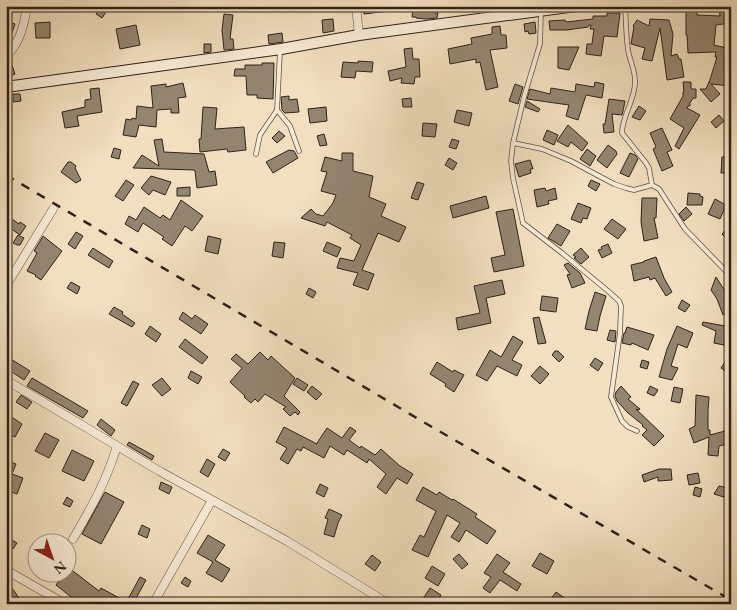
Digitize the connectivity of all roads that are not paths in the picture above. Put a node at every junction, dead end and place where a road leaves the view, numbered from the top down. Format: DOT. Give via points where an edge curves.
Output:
graph roads {
  1 [pos="28,6"];
  2 [pos="356,6"];
  3 [pos="576,6"];
  4 [pos="625,6"];
  5 [pos="541,11"];
  6 [pos="359,35"];
  7 [pos="280,48"];
  8 [pos="6,57"];
  9 [pos="6,87"];
  10 [pos="277,110"];
  11 [pos="513,142"];
  12 [pos="298,151"];
  13 [pos="256,154"];
  14 [pos="652,185"];
  15 [pos="53,209"];
  16 [pos="731,278"];
  17 [pos="6,286"];
  18 [pos="6,380"];
  19 [pos="637,431"];
  20 [pos="117,446"];
  21 [pos="212,500"];
  22 [pos="77,532"];
  23 [pos="6,570"];
  24 [pos="64,604"];
  25 [pos="153,604"];
  26 [pos="389,604"];
  1 -- 8 [label="street" via="24,28"];
  2 -- 6 [label="street"];
  3 -- 5 [label="main road"];
  4 -- 14 [label="lane" via="636,82 622,133 646,162"];
  5 -- 6 [label="main road"];
  5 -- 11 [label="lane" via="540,44"];
  6 -- 7 [label="main road"];
  7 -- 9 [label="main road"];
  7 -- 10 [label="lane"];
  10 -- 12 [label="lane" via="290,126"];
  10 -- 13 [label="lane" via="260,135"];
  11 -- 14 [label="lane" via="542,149 626,188 634,190"];
  11 -- 19 [label="lane" via="513,178 523,223 608,291 621,306 611,397 622,421"];
  14 -- 16 [label="lane" via="659,189 685,229"];
  15 -- 17 [label="street"];
  18 -- 20 [label="street"];
  20 -- 21 [label="street"];
  20 -- 22 [label="street" via="111,466"];
  21 -- 25 [label="street"];
  21 -- 26 [label="street" via="287,541"];
  23 -- 24 [label="street"];
}
